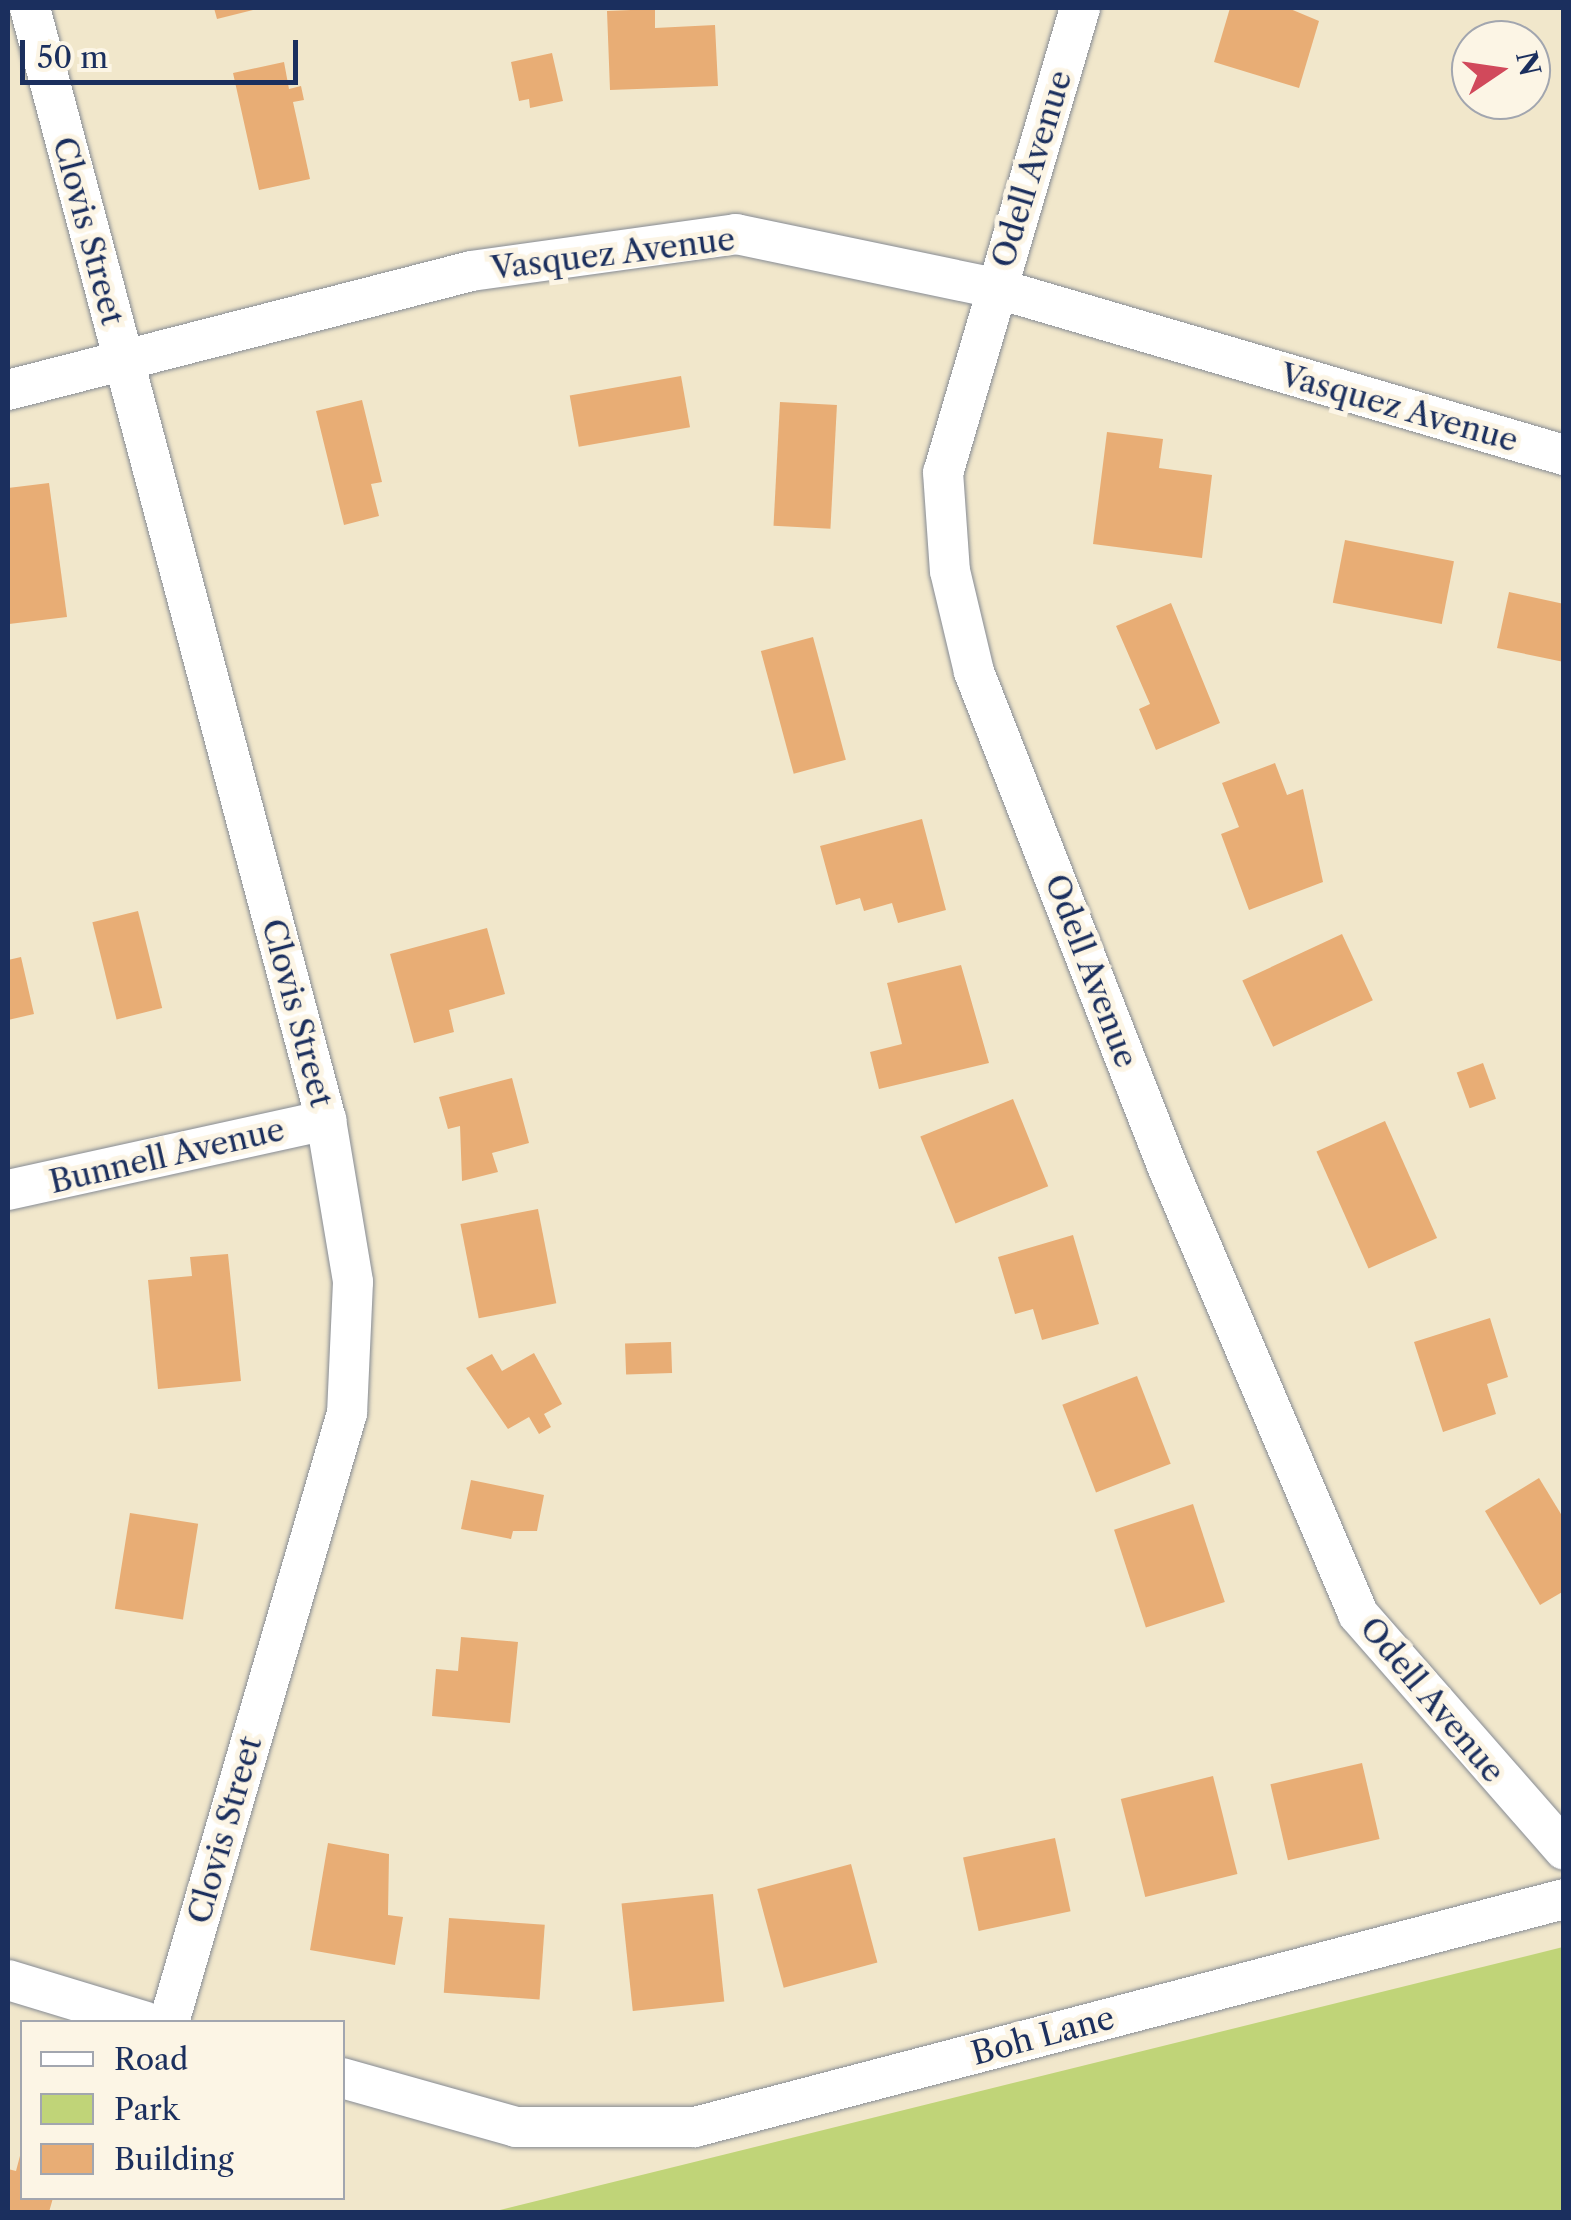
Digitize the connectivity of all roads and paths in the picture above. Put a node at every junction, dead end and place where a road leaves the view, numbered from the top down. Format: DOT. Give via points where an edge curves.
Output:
graph roads {
  1 [pos="30,8"];
  2 [pos="1080,8"];
  3 [pos="995,288"];
  4 [pos="122,360"];
  5 [pos="8,390"];
  6 [pos="1564,456"];
  7 [pos="326,1120"];
  8 [pos="8,1190"];
  9 [pos="1564,1849"];
  10 [pos="1564,1899"];
  11 [pos="8,1980"];
  12 [pos="139,2020"];
  13 [pos="170,2020"];
  14 [pos="345,2079"];
  1 -- 4 [label="street, Clovis Street"];
  2 -- 3 [label="street, Odell Avenue"];
  3 -- 4 [label="street, Vasquez Avenue" via="736,234 471,271"];
  3 -- 6 [label="street, Vasquez Avenue"];
  3 -- 9 [label="street, Odell Avenue" via="943,472 950,571 974,672 1168,1168 1358,1614"];
  4 -- 5 [label="street, Vasquez Avenue"];
  4 -- 7 [label="street, Clovis Street"];
  7 -- 8 [label="street, Bunnell Avenue"];
  7 -- 13 [label="street, Clovis Street" via="353,1282 347,1412"];
  10 -- 14 [label="street, Boh Lane" via="695,2128 516,2128"];
  11 -- 12 [label="street"];
}
